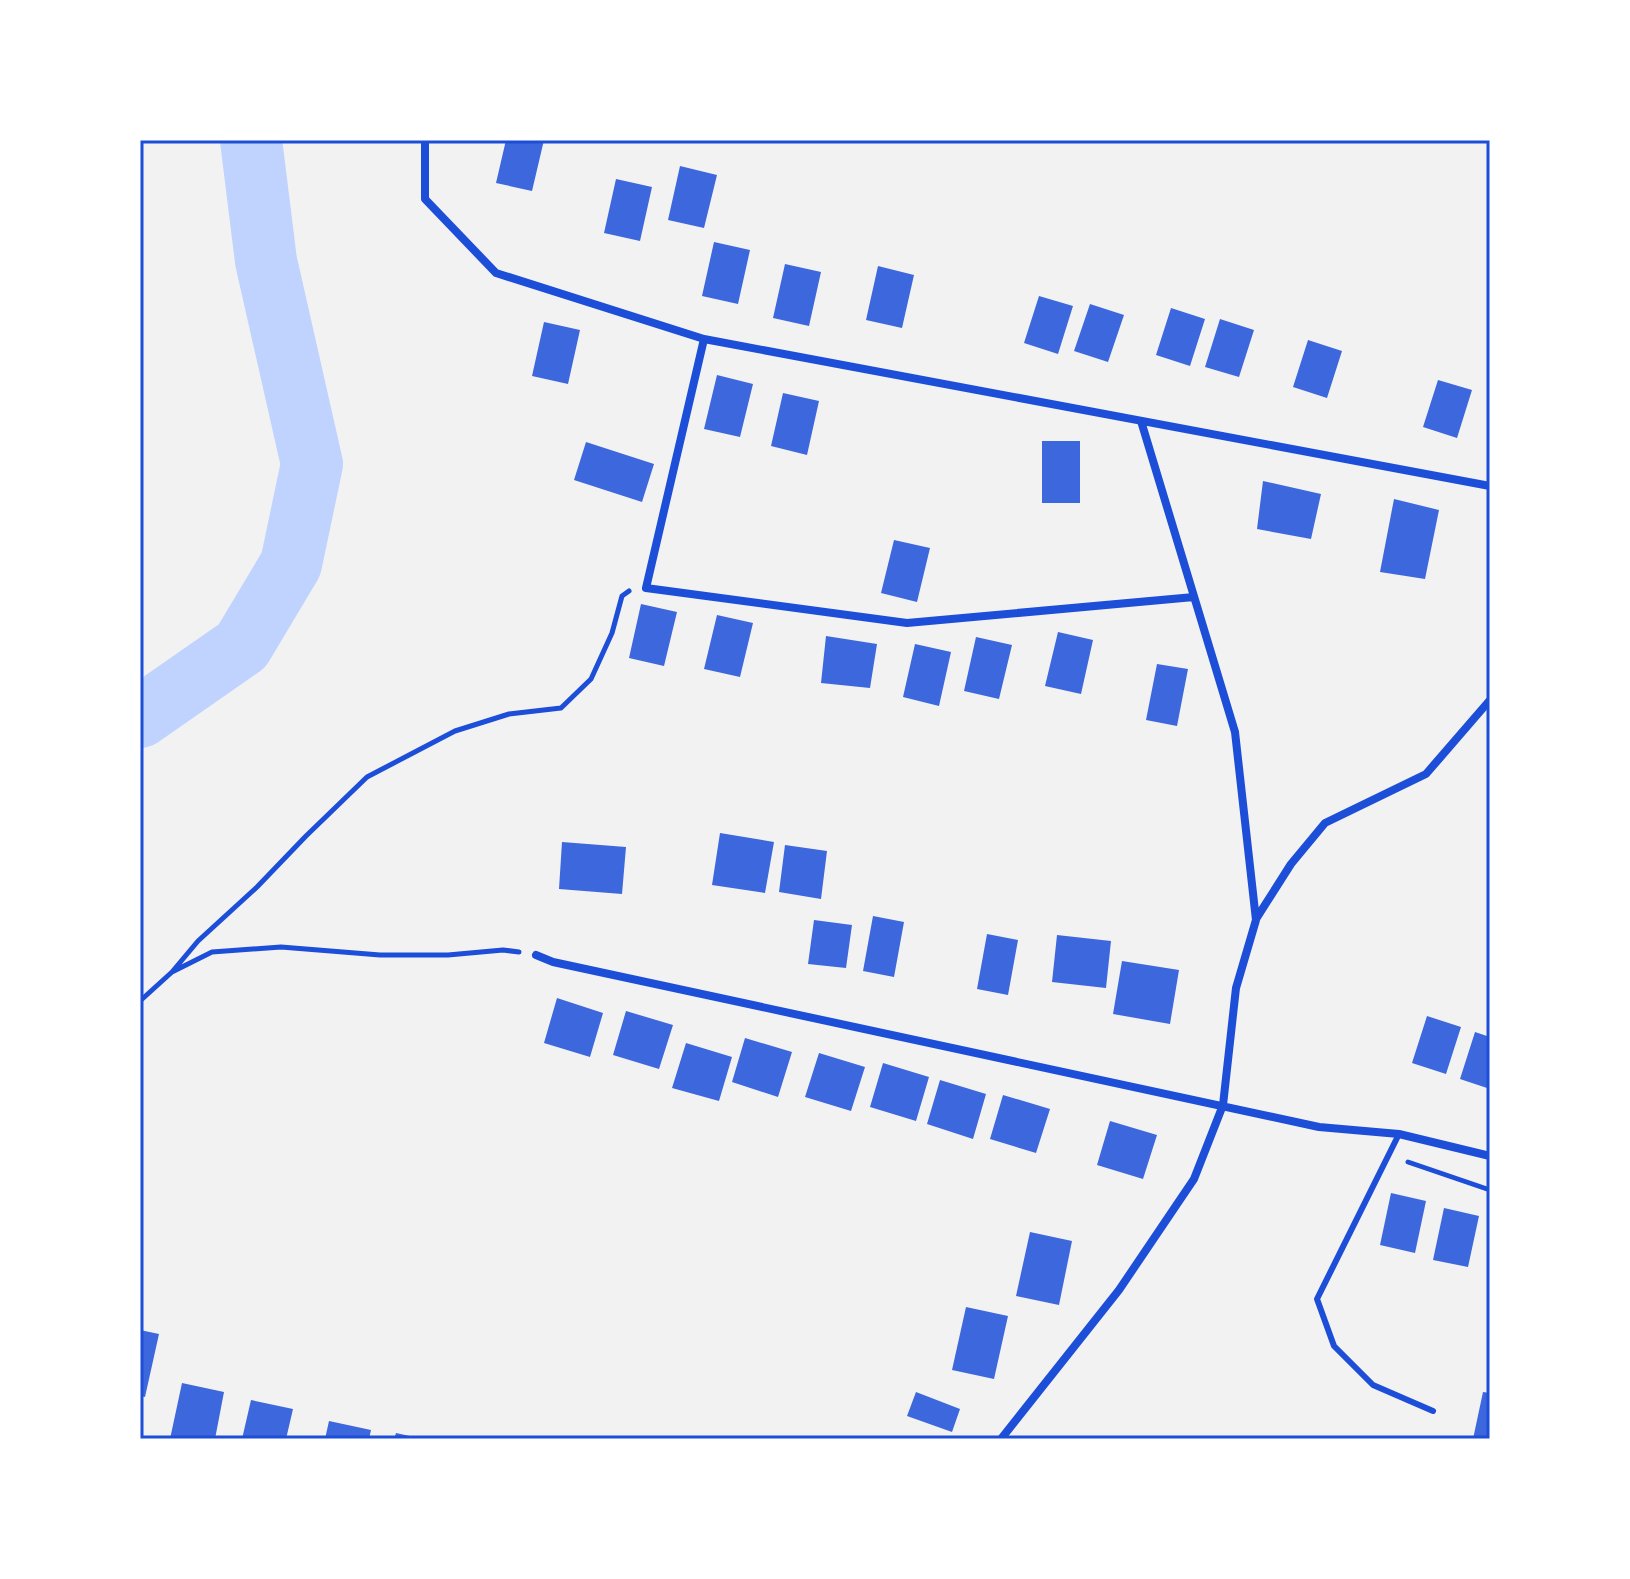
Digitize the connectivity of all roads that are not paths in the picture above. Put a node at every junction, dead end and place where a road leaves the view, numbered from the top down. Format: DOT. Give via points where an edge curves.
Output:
graph roads {
  1 [pos="425,140"];
  2 [pos="704,339"];
  3 [pos="1141,421"];
  4 [pos="1490,486"];
  5 [pos="1194,597"];
  6 [pos="1490,700"];
  7 [pos="1256,920"];
  8 [pos="536,955"];
  9 [pos="1223,1105"];
  10 [pos="1399,1134"];
  11 [pos="1490,1156"];
  12 [pos="1433,1411"];
  13 [pos="1001,1439"];
  1 -- 2 [label="street" via="425,199 496,273"];
  2 -- 3 [label="street"];
  2 -- 5 [label="street" via="646,588 907,623"];
  3 -- 4 [label="street"];
  3 -- 5 [label="street"];
  5 -- 7 [label="street" via="1235,732"];
  6 -- 7 [label="street" via="1426,774 1325,823"];
  7 -- 9 [label="street" via="1236,988"];
  8 -- 9 [label="street"];
  9 -- 10 [label="street" via="1319,1127"];
  9 -- 13 [label="street" via="1194,1179 1119,1290"];
  10 -- 11 [label="street"];
  10 -- 12 [label="lane" via="1317,1299 1334,1346 1373,1385"];
}
